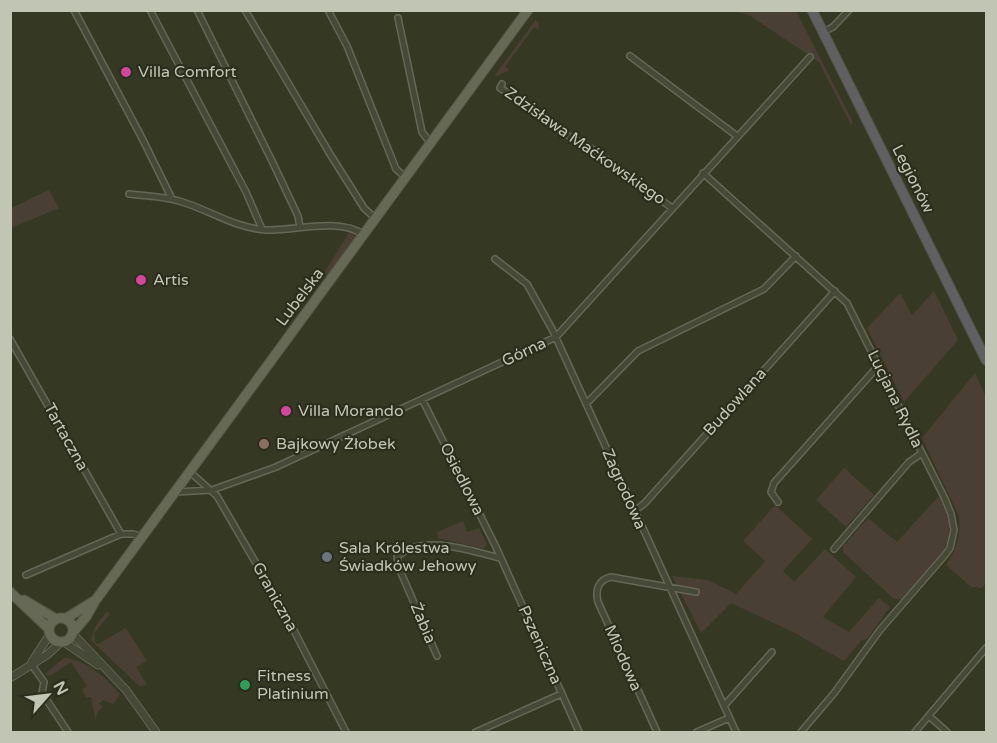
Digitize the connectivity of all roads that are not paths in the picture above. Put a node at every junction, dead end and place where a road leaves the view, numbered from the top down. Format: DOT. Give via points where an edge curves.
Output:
graph roads {
  1 [pos="74,10"];
  2 [pos="150,10"];
  3 [pos="197,10"];
  4 [pos="245,10"];
  5 [pos="328,10"];
  6 [pos="528,10"];
  7 [pos="812,10"];
  8 [pos="849,10"];
  9 [pos="398,18"];
  10 [pos="823,32"];
  11 [pos="630,56"];
  12 [pos="810,57"];
  13 [pos="502,84"];
  14 [pos="736,136"];
  15 [pos="431,144"];
  16 [pos="704,173"];
  17 [pos="406,178"];
  18 [pos="129,194"];
  19 [pos="172,199"];
  20 [pos="672,208"];
  21 [pos="376,219"];
  22 [pos="300,227"];
  23 [pos="262,229"];
  24 [pos="364,235"];
  25 [pos="796,256"];
  26 [pos="495,259"];
  27 [pos="835,291"];
  28 [pos="556,337"];
  29 [pos="10,339"];
  30 [pos="987,360"];
  31 [pos="879,365"];
  32 [pos="422,399"];
  33 [pos="586,404"];
  34 [pos="922,453"];
  35 [pos="190,472"];
  36 [pos="212,490"];
  37 [pos="176,492"];
  38 [pos="778,502"];
  39 [pos="634,511"];
  40 [pos="121,534"];
  41 [pos="143,537"];
  42 [pos="834,549"];
  43 [pos="500,558"];
  44 [pos="26,575"];
  45 [pos="670,588"];
  46 [pos="696,592"];
  47 [pos="13,594"];
  48 [pos="95,601"];
  49 [pos="61,619"];
  50 [pos="50,632"];
  51 [pos="73,632"];
  52 [pos="63,642"];
  53 [pos="987,648"];
  54 [pos="772,652"];
  55 [pos="437,656"];
  56 [pos="32,664"];
  57 [pos="108,671"];
  58 [pos="10,678"];
  59 [pos="561,694"];
  60 [pos="724,706"];
  61 [pos="929,716"];
  62 [pos="729,718"];
  63 [pos="69,732"];
  64 [pos="156,732"];
  65 [pos="346,732"];
  66 [pos="476,732"];
  67 [pos="579,732"];
  68 [pos="657,732"];
  69 [pos="697,732"];
  70 [pos="736,732"];
  71 [pos="801,732"];
  72 [pos="915,732"];
  73 [pos="947,732"];
  1 -- 19 [label="street"];
  2 -- 23 [label="street"];
  3 -- 22 [label="street"];
  4 -- 21 [label="street" via="334,161 364,208"];
  5 -- 17 [label="street" via="347,46 394,164"];
  6 -- 15 [label="main road, Lubelska"];
  7 -- 10 [label="highway, Legionów"];
  8 -- 10 [label="street"];
  9 -- 15 [label="street" via="422,132"];
  10 -- 30 [label="highway, Legionów"];
  11 -- 14 [label="street"];
  12 -- 14 [label="street, Górna"];
  13 -- 20 [label="street, Zdzisława Maćkowskiego" via="500,88"];
  14 -- 16 [label="street, Górna"];
  15 -- 17 [label="main road, Lubelska"];
  16 -- 20 [label="street, Górna"];
  16 -- 25 [label="street, Lucjana Rydla"];
  17 -- 21 [label="main road, Lubelska"];
  18 -- 19 [label="street"];
  19 -- 23 [label="street"];
  20 -- 28 [label="street, Górna"];
  21 -- 24 [label="main road, Lubelska"];
  22 -- 23 [label="street"];
  22 -- 24 [label="street" via="349,228"];
  24 -- 35 [label="main road, Lubelska"];
  25 -- 27 [label="street, Lucjana Rydla"];
  25 -- 33 [label="street" via="764,289 638,351"];
  26 -- 28 [label="street, Zagrodowa" via="527,284"];
  27 -- 31 [label="street, Lucjana Rydla" via="851,308"];
  27 -- 39 [label="street, Budowlana"];
  28 -- 32 [label="street, Górna"];
  28 -- 33 [label="street, Zagrodowa"];
  29 -- 40 [label="street, Tartaczna"];
  31 -- 34 [label="street, Lucjana Rydla"];
  31 -- 38 [label="street" via="774,483 771,492"];
  32 -- 36 [label="street, Górna" via="276,466"];
  32 -- 43 [label="street, Osiedlowa"];
  33 -- 39 [label="street, Zagrodowa"];
  34 -- 42 [label="street" via="909,462"];
  34 -- 71 [label="street, Lucjana Rydla" via="949,506 952,539 945,555 892,615"];
  35 -- 36 [label="street, Graniczna"];
  35 -- 37 [label="main road, Lubelska"];
  36 -- 37 [label="street, Górna"];
  36 -- 65 [label="street, Graniczna" via="286,615"];
  37 -- 41 [label="main road, Lubelska"];
  39 -- 45 [label="street, Zagrodowa"];
  40 -- 41 [label="street"];
  40 -- 44 [label="street"];
  41 -- 48 [label="main road, Lubelska"];
  43 -- 55 [label="street, Żabia" via="436,544 420,546 397,557"];
  43 -- 59 [label="street, Pszeniczna"];
  45 -- 46 [label="street"];
  45 -- 60 [label="street, Zagrodowa"];
  45 -- 68 [label="street, Miodowa" via="611,578 597,589 598,602"];
  47 -- 49 [label="main road"];
  47 -- 50 [label="main road"];
  48 -- 49 [label="main road, Lubelska"];
  48 -- 51 [label="main road, Lubelska"];
  49 -- 50 [label="main road" via="51,624"];
  49 -- 51 [label="main road" via="71,623"];
  50 -- 52 [label="main road" via="55,640"];
  50 -- 56 [label="street"];
  51 -- 52 [label="main road"];
  51 -- 57 [label="street"];
  52 -- 56 [label="street"];
  52 -- 57 [label="street"];
  53 -- 61 [label="street"];
  54 -- 60 [label="street"];
  56 -- 58 [label="street"];
  56 -- 63 [label="street" via="44,681 42,693"];
  57 -- 64 [label="street" via="132,696"];
  59 -- 66 [label="street"];
  59 -- 67 [label="street, Pszeniczna"];
  60 -- 62 [label="street, Zagrodowa"];
  61 -- 72 [label="street"];
  61 -- 73 [label="street"];
  62 -- 69 [label="street"];
  62 -- 70 [label="street, Zagrodowa"];
}
